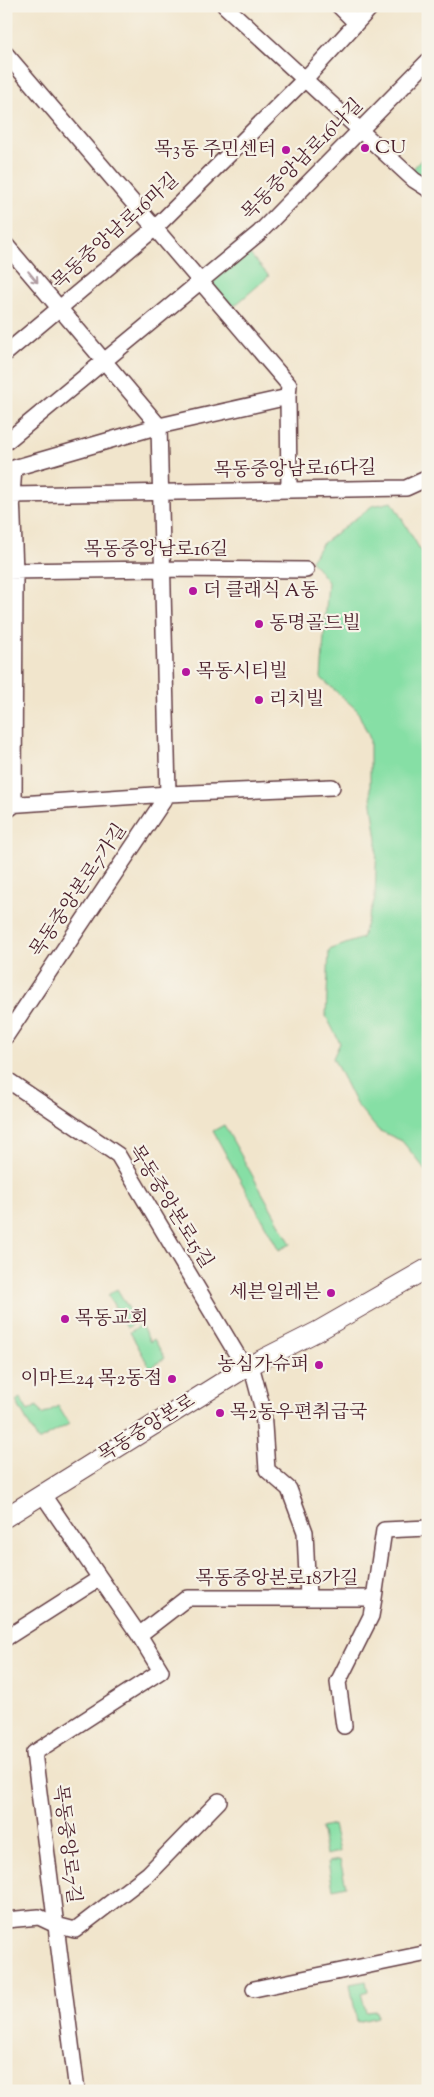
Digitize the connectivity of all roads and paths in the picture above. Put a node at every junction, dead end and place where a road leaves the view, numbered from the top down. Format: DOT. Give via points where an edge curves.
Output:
graph roads {
  1 [pos="225,6"];
  2 [pos="338,6"];
  3 [pos="372,6"];
  4 [pos="356,23"];
  5 [pos="6,54"];
  6 [pos="428,61"];
  7 [pos="305,79"];
  8 [pos="362,131"];
  9 [pos="428,189"];
  10 [pos="155,228"];
  11 [pos="6,245"];
  12 [pos="201,281"];
  13 [pos="60,309"];
  14 [pos="6,353"];
  15 [pos="104,361"];
  16 [pos="288,397"];
  17 [pos="159,426"];
  18 [pos="6,442"];
  19 [pos="428,478"];
  20 [pos="289,489"];
  21 [pos="160,494"];
  22 [pos="12,495"];
  23 [pos="162,569"];
  24 [pos="306,570"];
  25 [pos="11,571"];
  26 [pos="332,787"];
  27 [pos="168,794"];
  28 [pos="9,807"];
  29 [pos="6,1036"];
  30 [pos="6,1079"];
  31 [pos="428,1268"];
  32 [pos="248,1367"];
  33 [pos="44,1495"];
  34 [pos="6,1517"];
  35 [pos="428,1528"];
  36 [pos="100,1578"];
  37 [pos="308,1598"];
  38 [pos="374,1598"];
  39 [pos="140,1635"];
  40 [pos="6,1638"];
  41 [pos="344,1726"];
  42 [pos="218,1801"];
  43 [pos="6,1920"];
  44 [pos="56,1925"];
  45 [pos="428,1953"];
  46 [pos="254,1989"];
  47 [pos="77,2091"];
  1 -- 7 [label="street"];
  2 -- 4 [label="street"];
  3 -- 4 [label="street, 목동중앙남로16마길"];
  4 -- 7 [label="street, 목동중앙남로16마길"];
  5 -- 10 [label="street"];
  6 -- 8 [label="street, 목동중앙남로16나길"];
  7 -- 8 [label="street"];
  7 -- 10 [label="street, 목동중앙남로16마길"];
  8 -- 9 [label="street"];
  8 -- 12 [label="street, 목동중앙남로16나길" via="259,233"];
  10 -- 12 [label="street"];
  10 -- 13 [label="street, 목동중앙남로16마길"];
  11 -- 13 [label="street, one-way"];
  12 -- 15 [label="street, 목동중앙남로16나길"];
  12 -- 16 [label="street" via="290,385"];
  13 -- 14 [label="street, 목동중앙남로16마길"];
  13 -- 15 [label="street"];
  15 -- 17 [label="street"];
  15 -- 18 [label="street, 목동중앙남로16나길"];
  16 -- 17 [label="street"];
  16 -- 20 [label="street"];
  17 -- 21 [label="street"];
  17 -- 22 [label="street" via="14,468"];
  19 -- 20 [label="street, 목동중앙남로16다길" via="406,488"];
  20 -- 21 [label="street, 목동중앙남로16다길"];
  21 -- 22 [label="street, 목동중앙남로16다길"];
  21 -- 23 [label="street"];
  22 -- 25 [label="street"];
  23 -- 24 [label="street, 목동중앙남로16길"];
  23 -- 25 [label="street, 목동중앙남로16길"];
  23 -- 27 [label="street"];
  25 -- 28 [label="street"];
  26 -- 27 [label="street, 목동중앙본로7가길"];
  27 -- 28 [label="street, 목동중앙본로7가길"];
  27 -- 29 [label="street, 목동중앙본로7가길"];
  30 -- 32 [label="street, 목동중앙본로15길" via="118,1155"];
  31 -- 32 [label="street, 목동중앙본로"];
  32 -- 33 [label="street, 목동중앙본로" via="171,1412"];
  32 -- 37 [label="street" via="263,1410 266,1470 289,1488 305,1532"];
  33 -- 34 [label="street, 목동중앙본로"];
  33 -- 36 [label="street"];
  35 -- 38 [label="street, 목동중앙본로18가길" via="384,1530"];
  36 -- 39 [label="street"];
  36 -- 40 [label="street"];
  37 -- 38 [label="street, 목동중앙본로18가길"];
  37 -- 39 [label="street, 목동중앙본로18가길" via="187,1598"];
  38 -- 41 [label="street" via="371,1616 338,1682"];
  39 -- 44 [label="street, 목동중앙로7길" via="161,1671 34,1753"];
  42 -- 44 [label="street" via="148,1874 113,1903 75,1930"];
  43 -- 44 [label="street" via="39,1917"];
  44 -- 47 [label="street, 목동중앙로7길"];
  45 -- 46 [label="street"];
}
